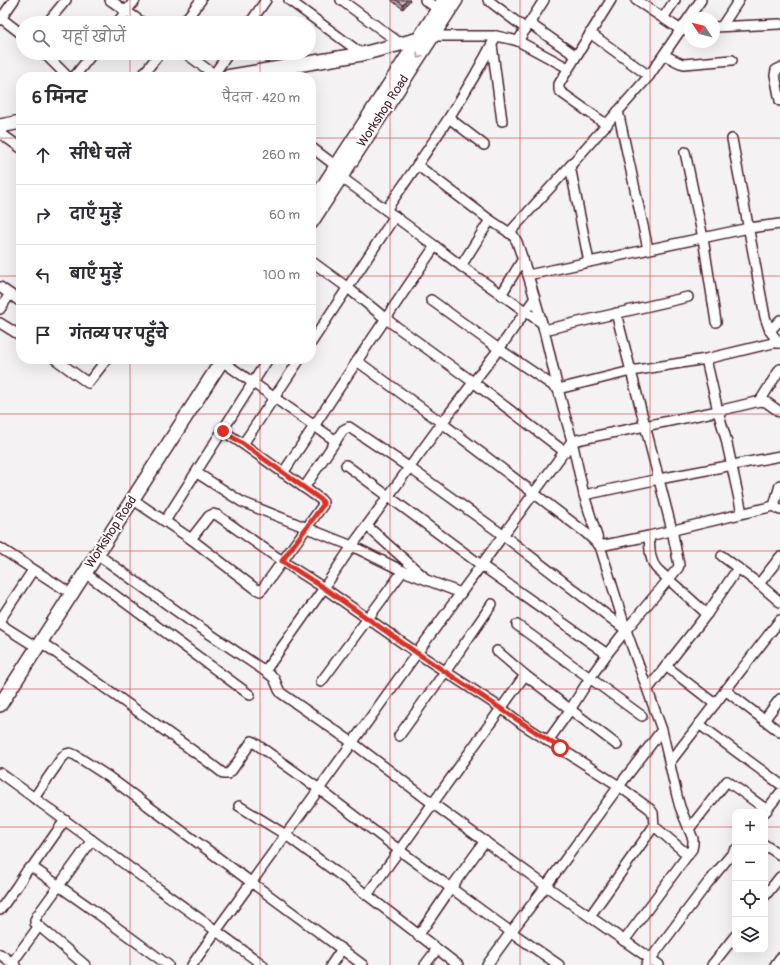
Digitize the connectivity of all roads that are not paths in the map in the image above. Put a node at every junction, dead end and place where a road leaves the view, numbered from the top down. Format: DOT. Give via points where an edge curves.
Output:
graph roads {
  1 [pos="14,0"];
  2 [pos="66,0"];
  3 [pos="110,0"];
  4 [pos="135,0"];
  5 [pos="201,0"];
  6 [pos="266,0"];
  7 [pos="289,0"];
  8 [pos="341,0"];
  9 [pos="426,0"];
  10 [pos="456,0"];
  11 [pos="488,0"];
  12 [pos="544,0"];
  13 [pos="611,0"];
  14 [pos="636,0"];
  15 [pos="675,0"];
  16 [pos="702,0"];
  17 [pos="739,0"];
  18 [pos="441,4"];
  19 [pos="126,12"];
  20 [pos="695,12"];
  21 [pos="53,16"];
  22 [pos="123,16"];
  23 [pos="132,16"];
  24 [pos="188,16"];
  25 [pos="255,16"];
  26 [pos="311,16"];
  27 [pos="663,18"];
  28 [pos="1,19"];
  29 [pos="316,20"];
  30 [pos="720,24"];
  31 [pos="780,24"];
  32 [pos="527,26"];
  33 [pos="720,26"];
  34 [pos="684,29"];
  35 [pos="16,30"];
  36 [pos="684,31"];
  37 [pos="590,33"];
  38 [pos="432,36"];
  39 [pos="419,39"];
  40 [pos="494,41"];
  41 [pos="518,41"];
  42 [pos="401,44"];
  43 [pos="362,54"];
  44 [pos="664,55"];
  45 [pos="576,56"];
  46 [pos="51,60"];
  47 [pos="87,60"];
  48 [pos="154,60"];
  49 [pos="196,60"];
  50 [pos="226,60"];
  51 [pos="732,60"];
  52 [pos="568,68"];
  53 [pos="780,68"];
  54 [pos="63,72"];
  55 [pos="78,72"];
  56 [pos="145,72"];
  57 [pos="214,72"];
  58 [pos="222,72"];
  59 [pos="246,72"];
  60 [pos="649,76"];
  61 [pos="780,101"];
  62 [pos="618,111"];
  63 [pos="449,118"];
  64 [pos="502,121"];
  65 [pos="16,123"];
  66 [pos="607,125"];
  67 [pos="0,126"];
  68 [pos="0,132"];
  69 [pos="732,139"];
  70 [pos="16,144"];
  71 [pos="484,145"];
  72 [pos="316,152"];
  73 [pos="685,152"];
  74 [pos="417,165"];
  75 [pos="570,166"];
  76 [pos="338,172"];
  77 [pos="316,199"];
  78 [pos="386,210"];
  79 [pos="316,214"];
  80 [pos="395,216"];
  81 [pos="490,220"];
  82 [pos="780,224"];
  83 [pos="749,228"];
  84 [pos="509,232"];
  85 [pos="703,238"];
  86 [pos="436,246"];
  87 [pos="648,250"];
  88 [pos="523,260"];
  89 [pos="589,262"];
  90 [pos="316,265"];
  91 [pos="461,266"];
  92 [pos="528,275"];
  93 [pos="0,287"];
  94 [pos="348,288"];
  95 [pos="10,294"];
  96 [pos="501,294"];
  97 [pos="688,297"];
  98 [pos="16,298"];
  99 [pos="535,298"];
  100 [pos="431,300"];
  101 [pos="0,309"];
  102 [pos="526,312"];
  103 [pos="616,313"];
  104 [pos="386,319"];
  105 [pos="780,320"];
  106 [pos="716,322"];
  107 [pos="0,323"];
  108 [pos="543,327"];
  109 [pos="770,331"];
  110 [pos="16,333"];
  111 [pos="316,336"];
  112 [pos="779,343"];
  113 [pos="499,349"];
  114 [pos="706,359"];
  115 [pos="357,361"];
  116 [pos="62,364"];
  117 [pos="103,364"];
  118 [pos="216,364"];
  119 [pos="216,364"];
  120 [pos="226,364"];
  121 [pos="265,364"];
  122 [pos="297,364"];
  123 [pos="780,369"];
  124 [pos="632,371"];
  125 [pos="473,382"];
  126 [pos="253,383"];
  127 [pos="558,389"];
  128 [pos="274,398"];
  129 [pos="760,401"];
  130 [pos="718,411"];
  131 [pos="780,412"];
  132 [pos="442,424"];
  133 [pos="646,425"];
  134 [pos="314,426"];
  135 [pos="223,431"];
  136 [pos="336,441"];
  137 [pos="572,441"];
  138 [pos="243,444"];
  139 [pos="565,452"];
  140 [pos="780,456"];
  141 [pos="346,465"];
  142 [pos="732,465"];
  143 [pos="410,468"];
  144 [pos="197,473"];
  145 [pos="283,473"];
  146 [pos="658,479"];
  147 [pos="780,486"];
  148 [pos="304,488"];
  149 [pos="533,494"];
  150 [pos="584,495"];
  151 [pos="389,496"];
  152 [pos="132,499"];
  153 [pos="777,508"];
  154 [pos="742,513"];
  155 [pos="165,521"];
  156 [pos="367,526"];
  157 [pos="306,528"];
  158 [pos="672,530"];
  159 [pos="503,535"];
  160 [pos="649,536"];
  161 [pos="191,539"];
  162 [pos="352,546"];
  163 [pos="600,546"];
  164 [pos="0,548"];
  165 [pos="97,554"];
  166 [pos="722,556"];
  167 [pos="780,557"];
  168 [pos="282,561"];
  169 [pos="481,565"];
  170 [pos="738,568"];
  171 [pos="33,570"];
  172 [pos="403,571"];
  173 [pos="85,573"];
  174 [pos="427,579"];
  175 [pos="668,580"];
  176 [pos="759,584"];
  177 [pos="324,588"];
  178 [pos="64,589"];
  179 [pos="461,593"];
  180 [pos="780,602"];
  181 [pos="492,604"];
  182 [pos="707,614"];
  183 [pos="368,619"];
  184 [pos="0,620"];
  185 [pos="780,620"];
  186 [pos="0,624"];
  187 [pos="517,625"];
  188 [pos="626,630"];
  189 [pos="35,642"];
  190 [pos="497,651"];
  191 [pos="417,653"];
  192 [pos="607,654"];
  193 [pos="666,666"];
  194 [pos="265,671"];
  195 [pos="445,672"];
  196 [pos="525,675"];
  197 [pos="590,678"];
  198 [pos="322,682"];
  199 [pos="0,688"];
  200 [pos="648,689"];
  201 [pos="725,690"];
  202 [pos="250,695"];
  203 [pos="780,699"];
  204 [pos="715,704"];
  205 [pos="0,705"];
  206 [pos="501,708"];
  207 [pos="570,710"];
  208 [pos="642,716"];
  209 [pos="764,720"];
  210 [pos="700,724"];
  211 [pos="662,730"];
  212 [pos="780,732"];
  213 [pos="399,736"];
  214 [pos="548,741"];
  215 [pos="353,743"];
  216 [pos="617,745"];
  217 [pos="670,762"];
  218 [pos="0,773"];
  219 [pos="780,784"];
  220 [pos="619,786"];
  221 [pos="319,789"];
  222 [pos="780,793"];
  223 [pos="34,798"];
  224 [pos="432,803"];
  225 [pos="239,806"];
  226 [pos="763,809"];
  227 [pos="768,809"];
  228 [pos="65,820"];
  229 [pos="654,826"];
  230 [pos="689,829"];
  231 [pos="286,835"];
  232 [pos="92,840"];
  233 [pos="485,841"];
  234 [pos="768,847"];
  235 [pos="399,850"];
  236 [pos="732,854"];
  237 [pos="688,855"];
  238 [pos="780,855"];
  239 [pos="32,867"];
  240 [pos="780,877"];
  241 [pos="251,882"];
  242 [pos="59,886"];
  243 [pos="546,886"];
  244 [pos="451,888"];
  245 [pos="768,892"];
  246 [pos="367,895"];
  247 [pos="0,910"];
  248 [pos="590,916"];
  249 [pos="38,926"];
  250 [pos="216,931"];
  251 [pos="511,932"];
  252 [pos="418,936"];
  253 [pos="732,940"];
  254 [pos="624,941"];
  255 [pos="342,949"];
  256 [pos="437,949"];
  257 [pos="0,954"];
  258 [pos="780,958"];
  259 [pos="648,962"];
  260 [pos="13,964"];
  261 [pos="82,964"];
  262 [pos="168,965"];
  263 [pos="192,965"];
  264 [pos="263,965"];
  265 [pos="331,965"];
  266 [pos="363,965"];
  267 [pos="425,965"];
  268 [pos="458,965"];
  269 [pos="487,965"];
  270 [pos="559,965"];
  271 [pos="659,965"];
  272 [pos="712,965"];
  273 [pos="775,965"];
  1 -- 28 [label="street"];
  2 -- 21 [label="street"];
  3 -- 19 [label="street"];
  4 -- 19 [label="street"];
  5 -- 24 [label="street"];
  6 -- 25 [label="street"];
  7 -- 26 [label="street"];
  8 -- 42 [label="street"];
  9 -- 18 [label="street"];
  10 -- 38 [label="main road, Workshop Road"];
  11 -- 32 [label="street"];
  12 -- 32 [label="street"];
  13 -- 37 [label="street"];
  14 -- 27 [label="street"];
  15 -- 27 [label="street"];
  16 -- 20 [label="street"];
  17 -- 30 [label="street"];
  18 -- 39 [label="main road, Workshop Road"];
  19 -- 22 [label="street"];
  19 -- 23 [label="street"];
  27 -- 34 [label="street"];
  28 -- 35 [label="street"];
  29 -- 43 [label="street"];
  31 -- 33 [label="street"];
  32 -- 41 [label="street"];
  32 -- 45 [label="street"];
  36 -- 44 [label="street"];
  37 -- 45 [label="street"];
  37 -- 60 [label="street"];
  38 -- 39 [label="main road"];
  38 -- 40 [label="street"];
  38 -- 76 [label="main road, Workshop Road, one-way"];
  39 -- 42 [label="main road"];
  39 -- 76 [label="main road, Workshop Road"];
  40 -- 41 [label="street"];
  40 -- 63 [label="street"];
  40 -- 64 [label="street"];
  41 -- 52 [label="street"];
  42 -- 43 [label="main road"];
  43 -- 59 [label="main road"];
  44 -- 51 [label="street" via="684,64"];
  44 -- 60 [label="street"];
  45 -- 52 [label="street"];
  46 -- 54 [label="street"];
  47 -- 55 [label="street"];
  48 -- 56 [label="street"];
  49 -- 57 [label="street"];
  50 -- 58 [label="street"];
  52 -- 66 [label="street" via="559,84 559,90"];
  53 -- 61 [label="street" via="776,70 775,75"];
  60 -- 62 [label="street"];
  62 -- 66 [label="street"];
  62 -- 87 [label="street"];
  63 -- 71 [label="street"];
  63 -- 74 [label="street"];
  65 -- 67 [label="main road"];
  66 -- 75 [label="street"];
  68 -- 70 [label="street"];
  69 -- 83 [label="street"];
  72 -- 76 [label="street"];
  73 -- 85 [label="street"];
  74 -- 78 [label="street"];
  74 -- 81 [label="street"];
  75 -- 84 [label="street"];
  75 -- 89 [label="street"];
  76 -- 77 [label="main road, Workshop Road"];
  76 -- 78 [label="street"];
  76 -- 79 [label="main road, Workshop Road"];
  78 -- 80 [label="street"];
  80 -- 86 [label="street"];
  80 -- 94 [label="street"];
  81 -- 84 [label="street"];
  81 -- 91 [label="street"];
  82 -- 83 [label="street"];
  83 -- 85 [label="street"];
  83 -- 109 [label="street" via="765,317"];
  84 -- 88 [label="street" via="518,242"];
  85 -- 87 [label="street"];
  85 -- 106 [label="street"];
  86 -- 91 [label="street"];
  86 -- 104 [label="street"];
  87 -- 89 [label="street"];
  88 -- 92 [label="street"];
  88 -- 96 [label="street"];
  89 -- 92 [label="street"];
  90 -- 94 [label="street"];
  91 -- 96 [label="street"];
  92 -- 99 [label="street"];
  93 -- 95 [label="street"];
  94 -- 104 [label="street"];
  94 -- 111 [label="street"];
  95 -- 98 [label="street"];
  95 -- 101 [label="street"];
  96 -- 102 [label="street"];
  97 -- 103 [label="street"];
  99 -- 102 [label="street"];
  99 -- 108 [label="street"];
  100 -- 113 [label="street"];
  102 -- 108 [label="street"];
  102 -- 113 [label="street"];
  103 -- 108 [label="street"];
  103 -- 124 [label="street"];
  104 -- 115 [label="street"];
  104 -- 125 [label="street"];
  105 -- 109 [label="street"];
  107 -- 110 [label="street"];
  108 -- 127 [label="street"];
  109 -- 112 [label="street"];
  112 -- 114 [label="street"];
  113 -- 125 [label="street"];
  113 -- 127 [label="street"];
  114 -- 124 [label="street"];
  114 -- 130 [label="street"];
  115 -- 132 [label="street"];
  115 -- 134 [label="street"];
  116 -- 117 [label="street" via="88,383"];
  118 -- 152 [label="main road, Workshop Road"];
  119 -- 178 [label="main road, Workshop Road"];
  120 -- 126 [label="street"];
  121 -- 126 [label="street"];
  122 -- 128 [label="street"];
  123 -- 129 [label="street"];
  124 -- 127 [label="street"];
  124 -- 133 [label="street"];
  125 -- 132 [label="street"];
  125 -- 139 [label="street"];
  126 -- 128 [label="street"];
  126 -- 135 [label="street"];
  127 -- 137 [label="street"];
  128 -- 134 [label="street"];
  128 -- 138 [label="street"];
  129 -- 130 [label="street"];
  129 -- 131 [label="street" via="766,402"];
  130 -- 133 [label="street"];
  130 -- 142 [label="street"];
  132 -- 143 [label="street"];
  132 -- 149 [label="street"];
  133 -- 137 [label="street"];
  133 -- 146 [label="street"];
  134 -- 136 [label="street"];
  134 -- 145 [label="street"];
  135 -- 138 [label="street"];
  135 -- 144 [label="street"];
  136 -- 143 [label="street" via="343,430 349,427"];
  136 -- 148 [label="street"];
  137 -- 139 [label="street"];
  137 -- 150 [label="street"];
  138 -- 145 [label="street"];
  139 -- 149 [label="street"];
  140 -- 142 [label="street"];
  141 -- 151 [label="street"];
  142 -- 146 [label="street"];
  142 -- 154 [label="street"];
  143 -- 151 [label="street"];
  143 -- 159 [label="street"];
  144 -- 155 [label="street"];
  144 -- 157 [label="street" via="242,502"];
  145 -- 148 [label="street"];
  146 -- 150 [label="street"];
  146 -- 158 [label="street"];
  147 -- 153 [label="street"];
  148 -- 157 [label="street" via="323,502"];
  149 -- 159 [label="street"];
  149 -- 163 [label="street"];
  150 -- 163 [label="street"];
  151 -- 156 [label="street"];
  151 -- 169 [label="street"];
  152 -- 155 [label="street"];
  152 -- 165 [label="main road, Workshop Road"];
  153 -- 154 [label="street"];
  154 -- 158 [label="street"];
  155 -- 161 [label="street"];
  156 -- 162 [label="street"];
  156 -- 174 [label="street"];
  157 -- 162 [label="street"];
  157 -- 168 [label="street"];
  158 -- 160 [label="street"];
  158 -- 175 [label="street" via="679,564"];
  159 -- 169 [label="street"];
  159 -- 188 [label="street"];
  160 -- 163 [label="street"];
  160 -- 175 [label="street" via="653,565"];
  161 -- 168 [label="street" via="213,514"];
  161 -- 168 [label="street" via="260,591"];
  162 -- 172 [label="street"];
  162 -- 177 [label="street"];
  163 -- 188 [label="street"];
  164 -- 171 [label="street"];
  165 -- 173 [label="main road, Workshop Road"];
  165 -- 194 [label="street"];
  166 -- 170 [label="street"];
  167 -- 176 [label="street"];
  168 -- 177 [label="street"];
  169 -- 179 [label="street"];
  169 -- 192 [label="street"];
  170 -- 176 [label="street"];
  170 -- 182 [label="street"];
  171 -- 178 [label="street"];
  171 -- 184 [label="street"];
  172 -- 174 [label="street"];
  172 -- 183 [label="street"];
  173 -- 189 [label="main road, Workshop Road"];
  173 -- 202 [label="street"];
  174 -- 179 [label="street"];
  175 -- 182 [label="street"];
  175 -- 188 [label="street"];
  176 -- 180 [label="street"];
  177 -- 183 [label="street"];
  177 -- 194 [label="street"];
  178 -- 189 [label="main road, Workshop Road"];
  179 -- 191 [label="street"];
  181 -- 195 [label="street"];
  182 -- 193 [label="street"];
  183 -- 191 [label="street"];
  183 -- 198 [label="street"];
  185 -- 201 [label="street"];
  186 -- 189 [label="street"];
  187 -- 197 [label="street"];
  188 -- 192 [label="street"];
  188 -- 200 [label="street"];
  189 -- 199 [label="main road, Workshop Road"];
  189 -- 205 [label="main road, Workshop Road"];
  189 -- 221 [label="street" via="224,774 232,770 252,741"];
  190 -- 196 [label="street"];
  191 -- 195 [label="street"];
  191 -- 215 [label="street"];
  192 -- 197 [label="street"];
  193 -- 200 [label="street"];
  193 -- 204 [label="street"];
  194 -- 215 [label="street" via="274,678 281,693"];
  195 -- 206 [label="street"];
  195 -- 213 [label="street"];
  196 -- 206 [label="street"];
  196 -- 207 [label="street"];
  197 -- 207 [label="street"];
  197 -- 208 [label="street"];
  200 -- 211 [label="street"];
  201 -- 204 [label="street"];
  201 -- 209 [label="street"];
  203 -- 209 [label="street"];
  204 -- 210 [label="street"];
  206 -- 214 [label="street"];
  206 -- 224 [label="street"];
  207 -- 214 [label="street"];
  207 -- 216 [label="street"];
  209 -- 212 [label="street"];
  210 -- 217 [label="street"];
  210 -- 219 [label="street"];
  211 -- 217 [label="street"];
  211 -- 220 [label="street"];
  214 -- 220 [label="street"];
  215 -- 221 [label="street"];
  215 -- 224 [label="street"];
  217 -- 230 [label="street" via="679,802"];
  218 -- 223 [label="street"];
  220 -- 229 [label="street" via="650,809 653,813"];
  220 -- 243 [label="street"];
  221 -- 231 [label="street"];
  221 -- 235 [label="street"];
  222 -- 227 [label="street"];
  223 -- 228 [label="street"];
  223 -- 241 [label="street" via="61,759 70,753 109,777"];
  224 -- 233 [label="street"];
  224 -- 235 [label="street"];
  225 -- 231 [label="street"];
  226 -- 230 [label="street" via="727,781"];
  228 -- 232 [label="street"];
  228 -- 239 [label="street"];
  229 -- 237 [label="street"];
  229 -- 248 [label="street"];
  230 -- 237 [label="street" via="693,844"];
  231 -- 241 [label="street"];
  231 -- 246 [label="street"];
  232 -- 242 [label="street"];
  232 -- 250 [label="street"];
  233 -- 243 [label="street"];
  233 -- 244 [label="street"];
  234 -- 238 [label="street"];
  235 -- 244 [label="street"];
  235 -- 246 [label="street"];
  236 -- 259 [label="street"];
  237 -- 254 [label="street"];
  239 -- 242 [label="street"];
  239 -- 247 [label="street" via="28,869"];
  240 -- 245 [label="street"];
  241 -- 250 [label="street"];
  241 -- 255 [label="street"];
  242 -- 249 [label="street" via="35,920"];
  242 -- 262 [label="street"];
  243 -- 248 [label="street"];
  243 -- 251 [label="street"];
  244 -- 251 [label="street"];
  244 -- 252 [label="street"];
  246 -- 252 [label="street"];
  248 -- 254 [label="street"];
  249 -- 260 [label="street"];
  249 -- 261 [label="street"];
  250 -- 263 [label="street"];
  250 -- 264 [label="street"];
  251 -- 269 [label="street"];
  251 -- 270 [label="street"];
  252 -- 256 [label="street"];
  253 -- 272 [label="street"];
  254 -- 259 [label="street"];
  255 -- 265 [label="street"];
  255 -- 266 [label="street"];
  256 -- 267 [label="street"];
  256 -- 268 [label="street"];
  257 -- 260 [label="street"];
  258 -- 273 [label="street"];
  259 -- 271 [label="street"];
}
